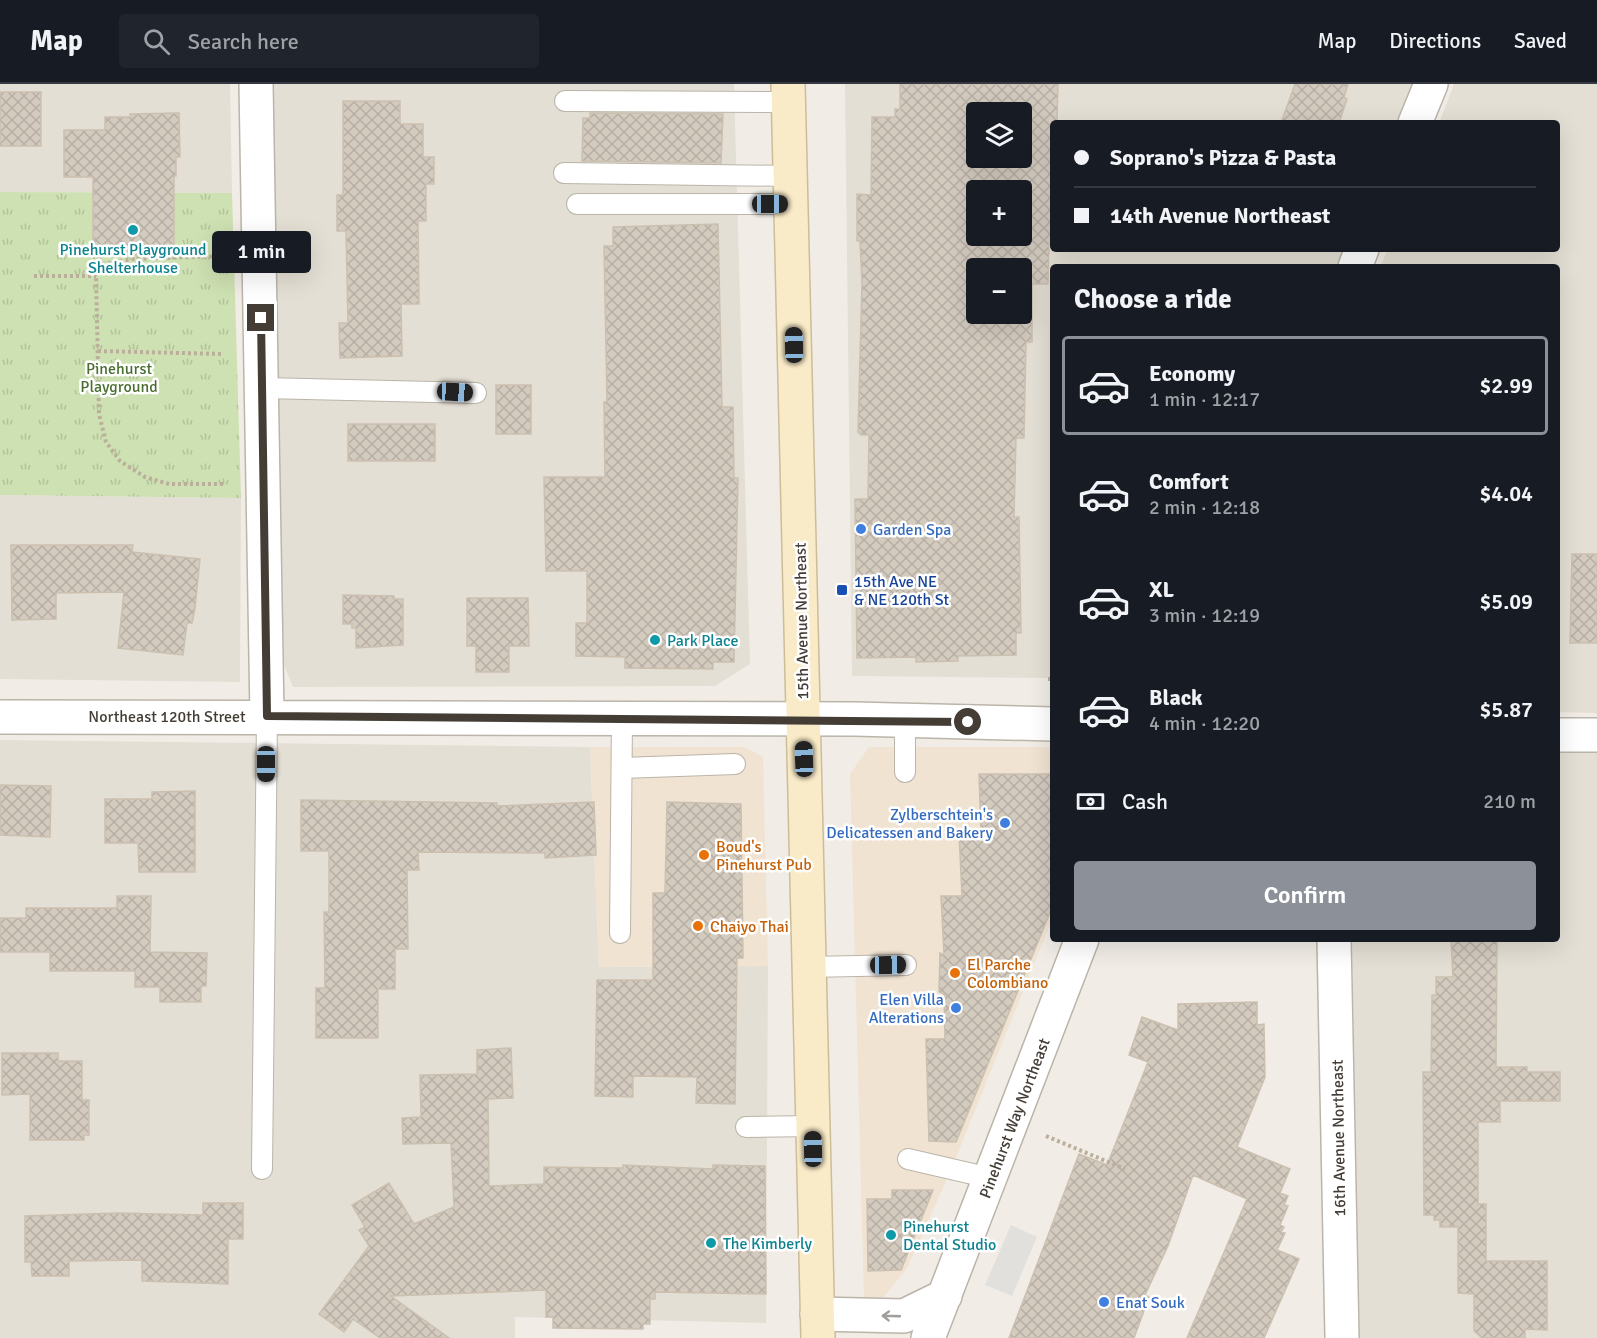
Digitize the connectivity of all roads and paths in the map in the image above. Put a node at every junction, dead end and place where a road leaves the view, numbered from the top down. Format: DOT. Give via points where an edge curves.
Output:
graph roads {
  1 [pos="256,84"];
  2 [pos="1431,84"];
  3 [pos="788,93"];
  4 [pos="565,101"];
  5 [pos="1415,120"];
  6 [pos="564,174"];
  7 [pos="791,190"];
  8 [pos="577,204"];
  9 [pos="224,256"];
  10 [pos="34,276"];
  11 [pos="96,276"];
  12 [pos="98,351"];
  13 [pos="222,354"];
  14 [pos="263,388"];
  15 [pos="476,393"];
  16 [pos="223,484"];
  17 [pos="267,716"];
  18 [pos="0,717"];
  19 [pos="622,718"];
  20 [pos="803,719"];
  21 [pos="905,720"];
  22 [pos="1050,724"];
  23 [pos="1560,735"];
  24 [pos="1597,735"];
  25 [pos="735,764"];
  26 [pos="622,768"];
  27 [pos="905,772"];
  28 [pos="620,933"];
  29 [pos="1081,942"];
  30 [pos="1334,942"];
  31 [pos="906,965"];
  32 [pos="809,967"];
  33 [pos="813,1126"];
  34 [pos="746,1127"];
  35 [pos="1046,1136"];
  36 [pos="908,1159"];
  37 [pos="1125,1168"];
  38 [pos="262,1169"];
  39 [pos="990,1178"];
  40 [pos="945,1296"];
  41 [pos="817,1326"];
  42 [pos="928,1338"];
  43 [pos="1341,1338"];
  1 -- 14 [label="street"];
  2 -- 5 [label="street"];
  3 -- 4 [label="lane"];
  3 -- 7 [label="main road, 15th Avenue Northeast"];
  6 -- 7 [label="lane"];
  7 -- 8 [label="lane"];
  7 -- 20 [label="main road, 15th Avenue Northeast"];
  9 -- 11 [label="path" via="133,259 103,264"];
  10 -- 11 [label="path"];
  11 -- 12 [label="path"];
  12 -- 13 [label="path"];
  12 -- 16 [label="path" via="99,414 106,442 120,461 145,477 169,484"];
  14 -- 15 [label="lane"];
  14 -- 17 [label="street"];
  17 -- 18 [label="street, Northeast 120th Street"];
  17 -- 19 [label="street, Northeast 120th Street"];
  17 -- 38 [label="lane"];
  19 -- 20 [label="street, Northeast 120th Street"];
  19 -- 26 [label="lane"];
  20 -- 21 [label="street, Northeast 120th Street"];
  20 -- 32 [label="main road, 15th Avenue Northeast"];
  21 -- 22 [label="street, Northeast 120th Street"];
  21 -- 27 [label="lane"];
  23 -- 24 [label="street"];
  25 -- 26 [label="lane"];
  26 -- 28 [label="lane"];
  29 -- 39 [label="street, Pinehurst Way Northeast"];
  30 -- 43 [label="street, 16th Avenue Northeast"];
  31 -- 32 [label="lane"];
  32 -- 33 [label="main road, 15th Avenue Northeast"];
  33 -- 34 [label="lane"];
  33 -- 41 [label="main road, 15th Avenue Northeast"];
  35 -- 37 [label="path"];
  36 -- 39 [label="lane"];
  39 -- 40 [label="street, Pinehurst Way Northeast"];
  40 -- 41 [label="street, one-way" via="904,1316"];
  40 -- 42 [label="street, Pinehurst Way Northeast"];
}
